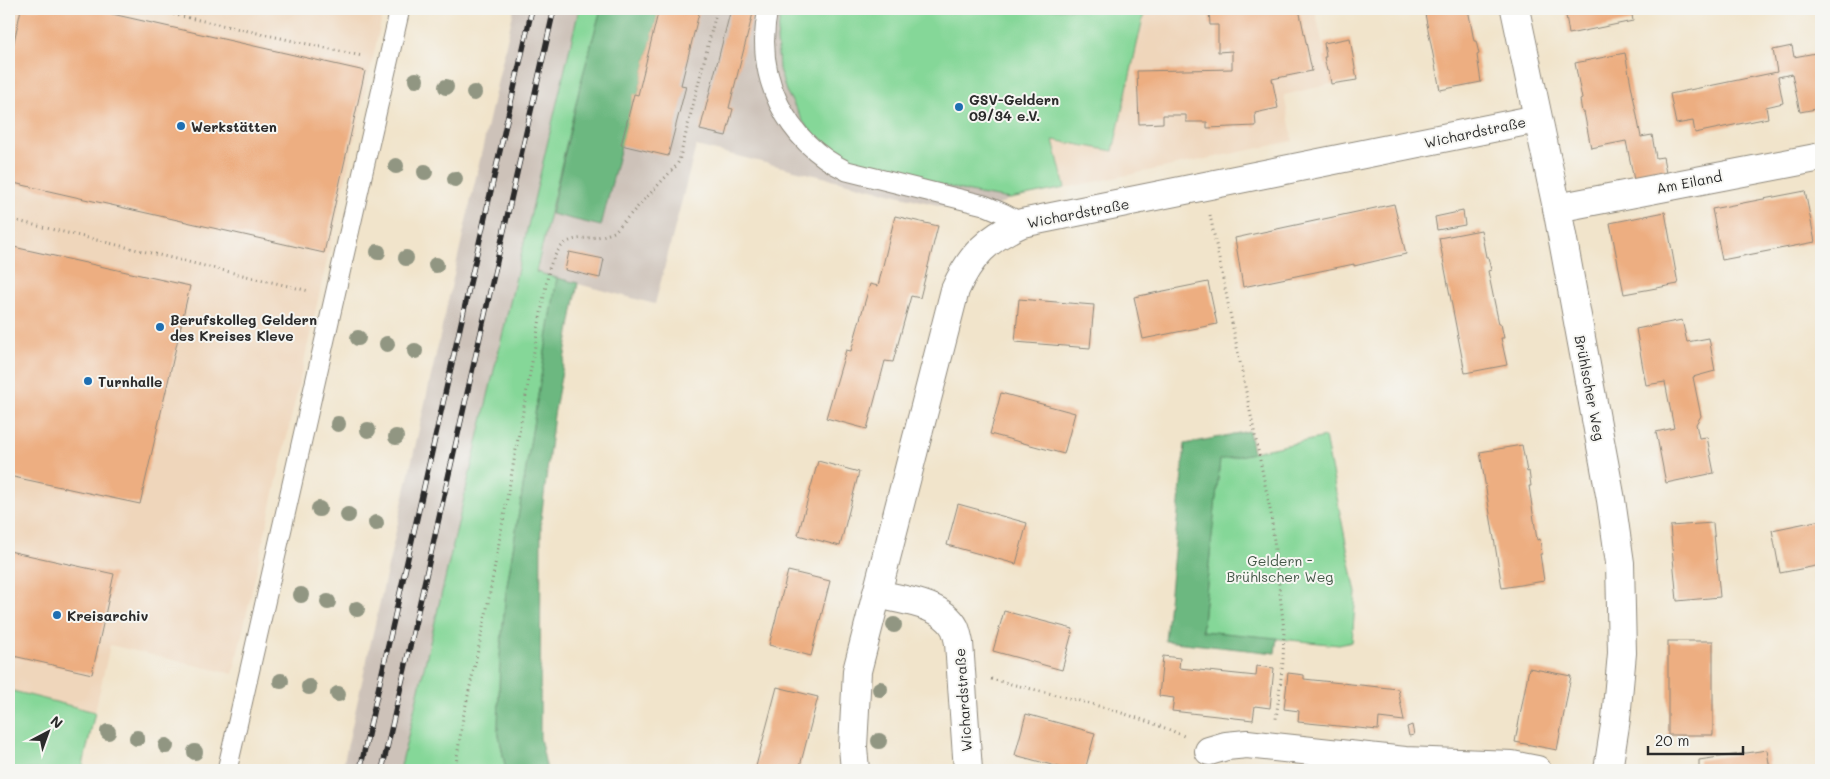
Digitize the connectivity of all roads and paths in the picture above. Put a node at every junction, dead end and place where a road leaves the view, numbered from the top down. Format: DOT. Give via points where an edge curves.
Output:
graph roads {
  1 [pos="149,9"];
  2 [pos="400,9"];
  3 [pos="717,9"];
  4 [pos="768,9"];
  5 [pos="1515,9"];
  6 [pos="387,62"];
  7 [pos="1537,119"];
  8 [pos="1821,158"];
  9 [pos="1204,187"];
  10 [pos="1557,208"];
  11 [pos="9,219"];
  12 [pos="1022,224"];
  13 [pos="334,297"];
  14 [pos="877,594"];
  15 [pos="962,671"];
  16 [pos="1273,746"];
  17 [pos="1209,751"];
  18 [pos="227,770"];
  19 [pos="455,770"];
  20 [pos="855,770"];
  21 [pos="968,770"];
  22 [pos="1537,770"];
  23 [pos="1608,770"];
  1 -- 6 [label="path"];
  2 -- 6 [label="lane"];
  3 -- 19 [label="path" via="676,166 614,232 566,242 558,248 549,269 486,614 462,718"];
  4 -- 12 [label="lane" via="764,42 774,95 796,130 814,150 847,171 984,205"];
  5 -- 7 [label="street, Brühlscher Weg"];
  6 -- 13 [label="lane"];
  7 -- 9 [label="street, Wichardstraße"];
  7 -- 10 [label="street, Brühlscher Weg"];
  8 -- 10 [label="street, Am Eiland"];
  9 -- 12 [label="street, Wichardstraße"];
  9 -- 16 [label="path" via="1271,514 1284,630"];
  10 -- 23 [label="street, Brühlscher Weg" via="1620,563 1622,653"];
  11 -- 13 [label="path"];
  12 -- 14 [label="street, Wichardstraße" via="1006,230 975,255 955,290"];
  13 -- 18 [label="lane"];
  14 -- 15 [label="street, Wichardstraße" via="934,608 946,617 959,643"];
  14 -- 20 [label="street, Wichardstraße" via="857,671"];
  15 -- 17 [label="path" via="1155,725 1184,736"];
  15 -- 21 [label="street, Wichardstraße"];
  16 -- 17 [label="street" via="1247,744"];
  16 -- 22 [label="street" via="1405,761 1512,765"];
}
